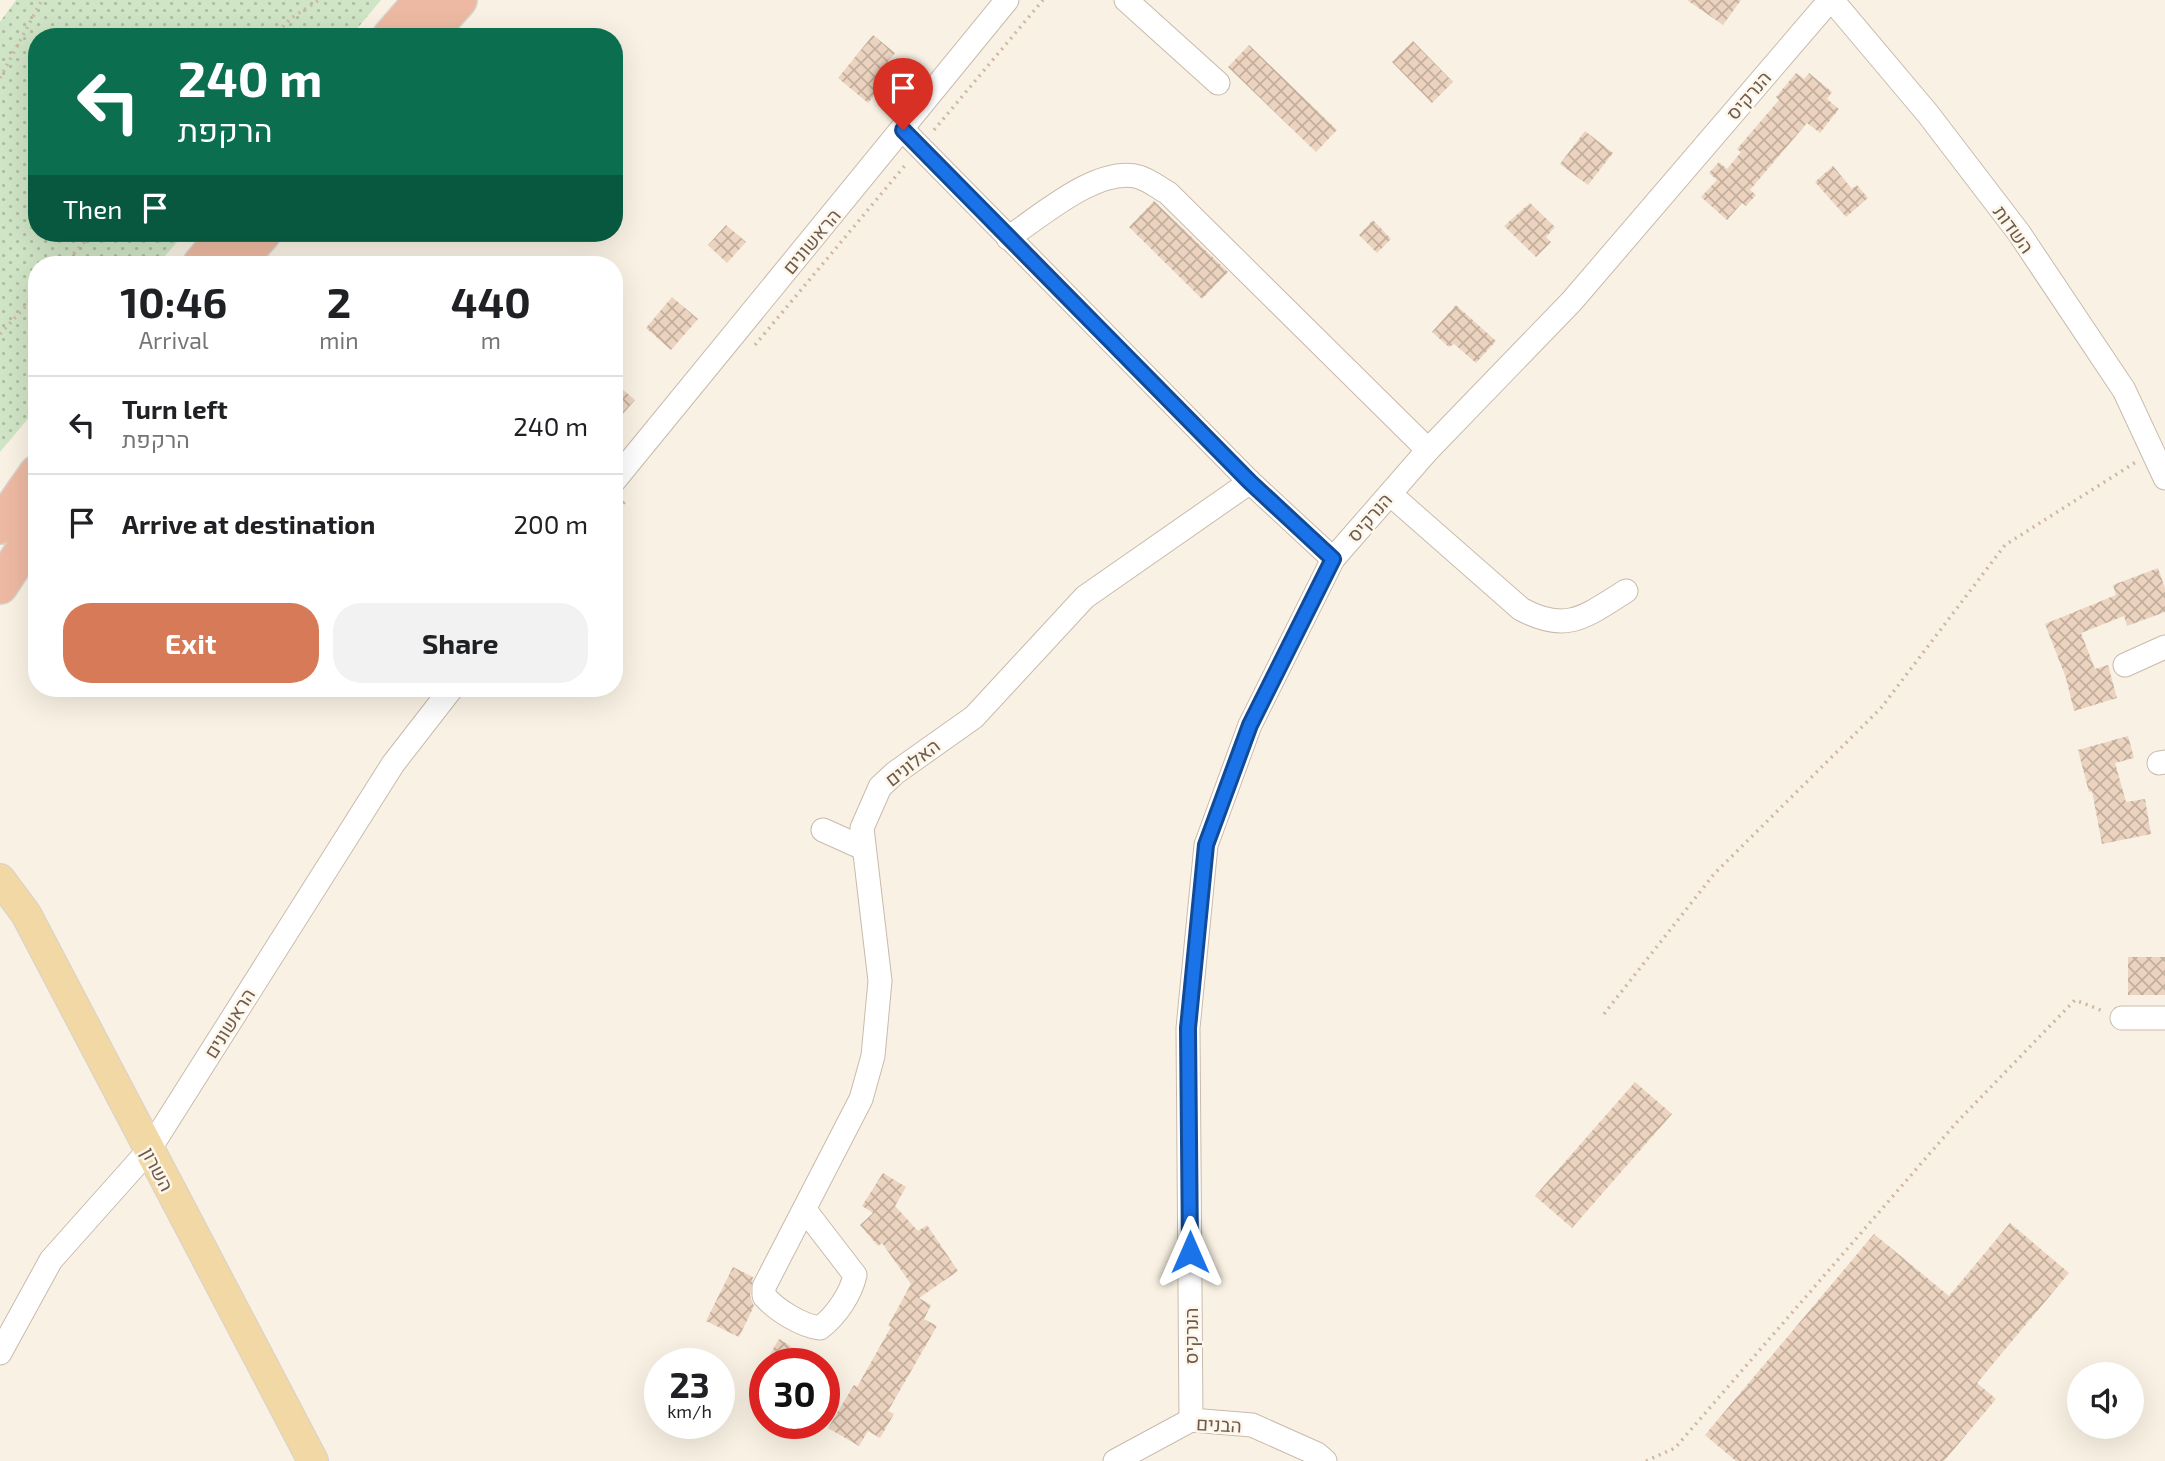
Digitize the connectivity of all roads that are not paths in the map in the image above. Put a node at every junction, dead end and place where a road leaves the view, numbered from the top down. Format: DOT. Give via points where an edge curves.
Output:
graph roads {
  1 [pos="422,0"];
  2 [pos="459,0"];
  3 [pos="1007,0"];
  4 [pos="1126,0"];
  5 [pos="1831,0"];
  6 [pos="398,28"];
  7 [pos="434,28"];
  8 [pos="1218,83"];
  9 [pos="903,130"];
  10 [pos="1008,238"];
  11 [pos="219,242"];
  12 [pos="254,242"];
  13 [pos="208,256"];
  14 [pos="243,256"];
  15 [pos="1428,450"];
  16 [pos="2165,478"];
  17 [pos="1250,482"];
  18 [pos="28,486"];
  19 [pos="623,487"];
  20 [pos="1390,494"];
  21 [pos="0,526"];
  22 [pos="28,543"];
  23 [pos="1333,559"];
  24 [pos="0,586"];
  25 [pos="1626,591"];
  26 [pos="2165,647"];
  27 [pos="2124,665"];
  28 [pos="445,697"];
  29 [pos="823,830"];
  30 [pos="863,848"];
  31 [pos="0,878"];
  32 [pos="2122,1018"];
  33 [pos="2165,1018"];
  34 [pos="149,1150"];
  35 [pos="805,1210"];
  36 [pos="0,1353"];
  37 [pos="1191,1420"];
  38 [pos="313,1461"];
  39 [pos="1115,1461"];
  40 [pos="1325,1461"];
  1 -- 6 [label="highway"];
  2 -- 7 [label="highway"];
  3 -- 9 [label="street, הראשונים"];
  4 -- 8 [label="street"];
  5 -- 15 [label="street, הנרקיס" via="1572,301"];
  5 -- 16 [label="street, השדות" via="1928,114 2019,233 2123,390"];
  9 -- 10 [label="street"];
  9 -- 19 [label="street, הראשונים"];
  10 -- 15 [label="street" via="1099,179 1139,177 1168,192"];
  10 -- 17 [label="street"];
  11 -- 13 [label="highway"];
  12 -- 14 [label="highway"];
  15 -- 20 [label="street, הנרקיס"];
  17 -- 23 [label="street"];
  17 -- 30 [label="street, האלונים" via="1085,597 974,717 895,772 880,787 869,809 862,828"];
  18 -- 21 [label="highway"];
  20 -- 23 [label="street, הנרקיס"];
  20 -- 25 [label="street" via="1521,610 1544,622 1581,619"];
  22 -- 24 [label="highway"];
  23 -- 37 [label="street, הנרקיס" via="1250,725 1206,845 1188,1028"];
  26 -- 27 [label="street"];
  28 -- 34 [label="street, הראשונים" via="393,764"];
  29 -- 30 [label="street"];
  30 -- 35 [label="street, האלונים" via="880,981 873,1056 861,1099"];
  31 -- 34 [label="main road, השרון" via="26,914"];
  32 -- 33 [label="street"];
  34 -- 36 [label="street, הראשונים" via="51,1260"];
  34 -- 38 [label="main road, השרון"];
  35 -- 35 [label="street, האלונים" via="855,1275 831,1319 820,1328 810,1327 764,1296 764,1287"];
  37 -- 39 [label="street, הבנים"];
  37 -- 40 [label="street, הבנים" via="1252,1426"];
}
